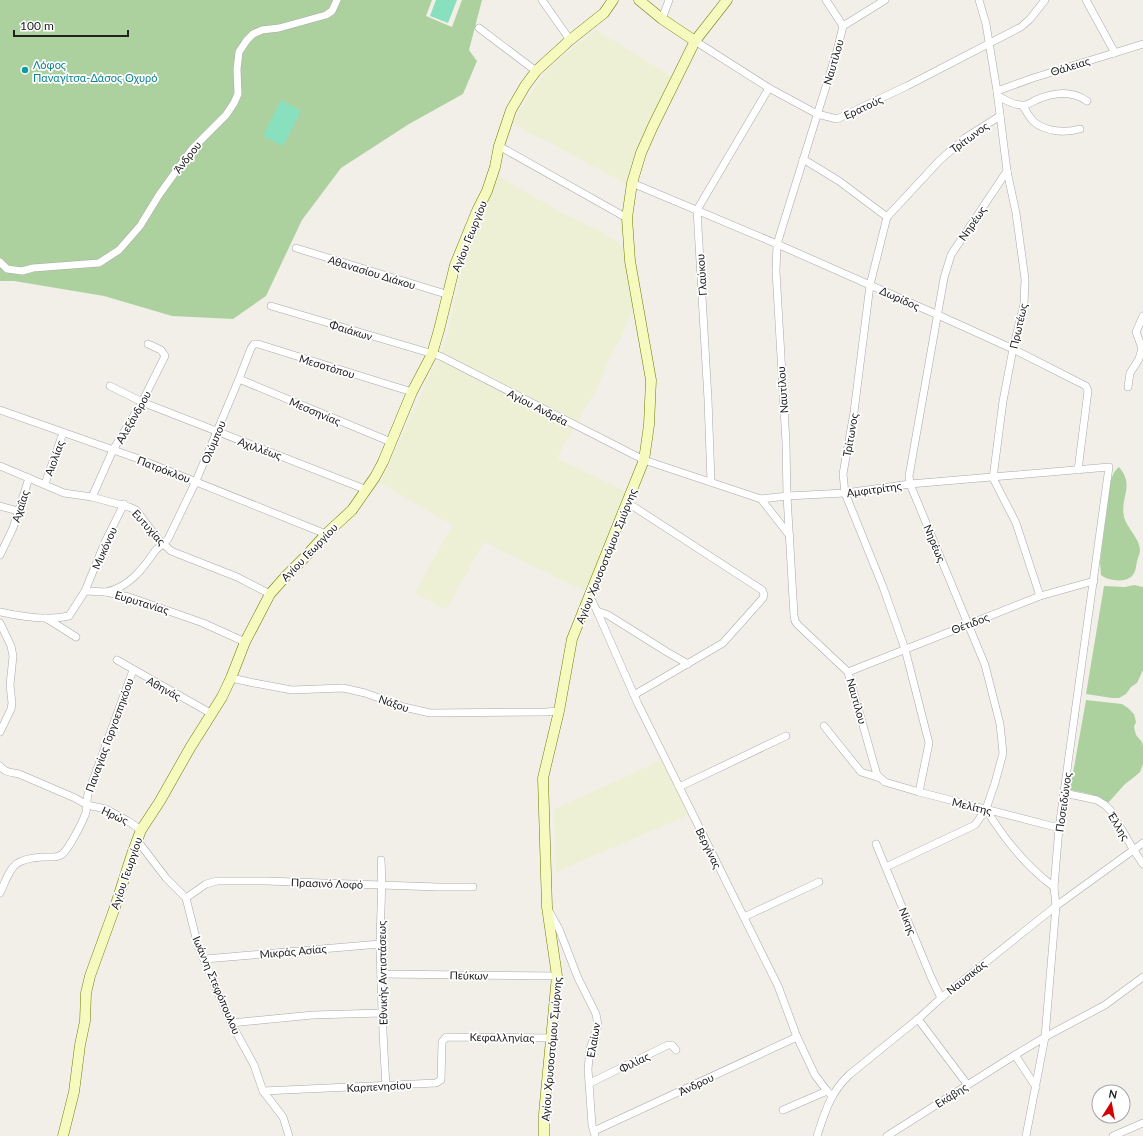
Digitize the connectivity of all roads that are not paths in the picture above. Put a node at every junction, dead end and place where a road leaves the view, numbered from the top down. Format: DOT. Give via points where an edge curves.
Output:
graph roads {
  1 [pos="337,0"];
  2 [pos="542,0"];
  3 [pos="613,0"];
  4 [pos="639,0"];
  5 [pos="669,0"];
  6 [pos="727,0"];
  7 [pos="826,0"];
  8 [pos="885,0"];
  9 [pos="979,0"];
  10 [pos="1045,0"];
  11 [pos="1086,0"];
  12 [pos="662,19"];
  13 [pos="843,26"];
  14 [pos="479,28"];
  15 [pos="570,40"];
  16 [pos="695,41"];
  17 [pos="989,43"];
  18 [pos="1143,44"];
  19 [pos="1115,53"];
  20 [pos="536,71"];
  21 [pos="769,88"];
  22 [pos="998,93"];
  23 [pos="1087,102"];
  24 [pos="1023,106"];
  25 [pos="817,114"];
  26 [pos="1000,116"];
  27 [pos="1080,129"];
  28 [pos="500,146"];
  29 [pos="803,159"];
  30 [pos="1007,171"];
  31 [pos="632,183"];
  32 [pos="697,210"];
  33 [pos="887,217"];
  34 [pos="627,218"];
  35 [pos="777,244"];
  36 [pos="296,248"];
  37 [pos="0,262"];
  38 [pos="870,285"];
  39 [pos="448,295"];
  40 [pos="271,306"];
  41 [pos="938,315"];
  42 [pos="1143,316"];
  43 [pos="148,344"];
  44 [pos="1013,349"];
  45 [pos="248,354"];
  46 [pos="432,354"];
  47 [pos="239,379"];
  48 [pos="110,386"];
  49 [pos="1128,388"];
  50 [pos="412,392"];
  51 [pos="142,402"];
  52 [pos="1,412"];
  53 [pos="217,432"];
  54 [pos="63,433"];
  55 [pos="391,442"];
  56 [pos="113,450"];
  57 [pos="644,460"];
  58 [pos="0,466"];
  59 [pos="1109,467"];
  60 [pos="1078,470"];
  61 [pos="29,478"];
  62 [pos="993,478"];
  63 [pos="196,481"];
  64 [pos="711,482"];
  65 [pos="45,484"];
  66 [pos="910,484"];
  67 [pos="367,490"];
  68 [pos="845,494"];
  69 [pos="787,496"];
  70 [pos="92,497"];
  71 [pos="761,499"];
  72 [pos="628,503"];
  73 [pos="124,504"];
  74 [pos="0,506"];
  75 [pos="18,511"];
  76 [pos="326,534"];
  77 [pos="790,537"];
  78 [pos="164,545"];
  79 [pos="0,555"];
  80 [pos="1094,581"];
  81 [pos="85,592"];
  82 [pos="106,592"];
  83 [pos="270,594"];
  84 [pos="1040,596"];
  85 [pos="590,597"];
  86 [pos="597,611"];
  87 [pos="0,612"];
  88 [pos="46,618"];
  89 [pos="0,623"];
  90 [pos="968,624"];
  91 [pos="76,636"];
  92 [pos="245,642"];
  93 [pos="905,649"];
  94 [pos="117,660"];
  95 [pos="688,664"];
  96 [pos="133,670"];
  97 [pos="848,672"];
  98 [pos="231,678"];
  99 [pos="634,695"];
  100 [pos="559,711"];
  101 [pos="212,714"];
  102 [pos="824,726"];
  103 [pos="0,732"];
  104 [pos="786,736"];
  105 [pos="0,766"];
  106 [pos="882,780"];
  107 [pos="679,787"];
  108 [pos="919,792"];
  109 [pos="1064,793"];
  110 [pos="87,805"];
  111 [pos="986,809"];
  112 [pos="1059,828"];
  113 [pos="141,830"];
  114 [pos="137,840"];
  115 [pos="1143,843"];
  116 [pos="876,844"];
  117 [pos="1133,849"];
  118 [pos="381,860"];
  119 [pos="1143,864"];
  120 [pos="886,867"];
  121 [pos="819,882"];
  122 [pos="382,885"];
  123 [pos="473,887"];
  124 [pos="1054,887"];
  125 [pos="0,893"];
  126 [pos="186,898"];
  127 [pos="1056,906"];
  128 [pos="547,907"];
  129 [pos="744,917"];
  130 [pos="380,944"];
  131 [pos="205,959"];
  132 [pos="381,974"];
  133 [pos="557,976"];
  134 [pos="1143,977"];
  135 [pos="941,998"];
  136 [pos="382,1013"];
  137 [pos="918,1020"];
  138 [pos="231,1023"];
  139 [pos="453,1036"];
  140 [pos="797,1037"];
  141 [pos="1045,1037"];
  142 [pos="551,1038"];
  143 [pos="676,1050"];
  144 [pos="1015,1055"];
  145 [pos="590,1083"];
  146 [pos="967,1084"];
  147 [pos="386,1086"];
  148 [pos="1036,1087"];
  149 [pos="263,1091"];
  150 [pos="830,1094"];
  151 [pos="783,1110"];
  152 [pos="1143,1123"];
  153 [pos="595,1133"];
  154 [pos="63,1136"];
  155 [pos="289,1136"];
  156 [pos="544,1136"];
  157 [pos="817,1136"];
  158 [pos="887,1136"];
  159 [pos="1026,1136"];
  160 [pos="1113,1136"];
  1 -- 37 [label="street, Άνδρου" via="332,11 326,15 262,30 247,40 239,52 238,94 234,103 226,115 192,149 140,226 119,250 99,263 33,268 22,272 7,269"];
  2 -- 15 [label="street"];
  3 -- 15 [label="street, Αγίου Γεωργίου" via="604,13"];
  4 -- 12 [label="street, Ερατούς"];
  5 -- 12 [label="street"];
  6 -- 16 [label="street, Αγίου Χρυσοστόμου Σμύρνης"];
  7 -- 13 [label="street"];
  8 -- 13 [label="street, Ναυτίλου"];
  9 -- 17 [label="street, Πρωτέως"];
  10 -- 17 [label="street, Ερατούς" via="1021,27"];
  11 -- 19 [label="street"];
  12 -- 16 [label="street, Ερατούς"];
  13 -- 25 [label="street, Ναυτίλου"];
  14 -- 20 [label="street"];
  15 -- 20 [label="street, Αγίου Γεωργίου"];
  16 -- 21 [label="street, Ερατούς"];
  16 -- 31 [label="street, Αγίου Χρυσοστόμου Σμύρνης" via="641,153"];
  17 -- 22 [label="street, Πρωτέως"];
  17 -- 25 [label="street, Ερατούς" via="839,118"];
  18 -- 19 [label="street, Θάλειας"];
  19 -- 22 [label="street, Θάλειας" via="1033,78"];
  20 -- 28 [label="street, Αγίου Γεωργίου" via="512,110"];
  21 -- 25 [label="street, Ερατούς"];
  21 -- 32 [label="street"];
  22 -- 24 [label="street" via="1010,102"];
  22 -- 26 [label="street, Πρωτέως"];
  23 -- 24 [label="street" via="1079,96 1057,94"];
  24 -- 27 [label="street" via="1034,122 1049,129 1070,132"];
  25 -- 29 [label="street, Ναυτίλου"];
  26 -- 30 [label="street, Πρωτέως"];
  26 -- 33 [label="street, Τρίτωνος" via="965,138 945,155"];
  28 -- 34 [label="street"];
  28 -- 39 [label="street, Αγίου Γεωργίου" via="487,191 455,265"];
  29 -- 33 [label="street" via="840,181"];
  29 -- 35 [label="street, Ναυτίλου"];
  30 -- 41 [label="street, Νηρέως" via="951,255"];
  30 -- 44 [label="street, Πρωτέως" via="1016,212 1025,279 1024,304"];
  31 -- 32 [label="street, Δωρίδος"];
  31 -- 34 [label="street, Αγίου Χρυσοστόμου Σμύρνης"];
  32 -- 35 [label="street, Δωρίδος"];
  32 -- 64 [label="street, Γλαύκου"];
  33 -- 38 [label="street, Τρίτωνος"];
  34 -- 57 [label="street, Αγίου Χρυσοστόμου Σμύρνης" via="630,261 651,380 650,426"];
  35 -- 38 [label="street, Δωρίδος"];
  35 -- 69 [label="street, Ναυτίλου" via="776,271"];
  36 -- 39 [label="street, Αθανασίου Διάκου"];
  38 -- 41 [label="street, Δωρίδος"];
  38 -- 68 [label="street, Τρίτωνος" via="844,474"];
  39 -- 46 [label="street, Αγίου Γεωργίου"];
  40 -- 46 [label="street, Φαιάκων"];
  41 -- 44 [label="street, Δωρίδος"];
  41 -- 66 [label="street, Νηρέως" via="912,455"];
  42 -- 49 [label="street" via="1136,332 1142,345 1139,358 1130,373"];
  43 -- 51 [label="street, Αλεξάνδρου" via="161,350 165,356"];
  44 -- 60 [label="street, Δωρίδος" via="1087,388"];
  44 -- 62 [label="street, Πρωτέως"];
  45 -- 47 [label="street, Ολύμπου"];
  45 -- 50 [label="street, Μεσοτόπου" via="252,346 258,344"];
  46 -- 50 [label="street, Αγίου Γεωργίου"];
  46 -- 57 [label="street, Αγίου Ανδρέα"];
  47 -- 53 [label="street, Ολύμπου"];
  47 -- 55 [label="street, Μεσσηνίας"];
  48 -- 51 [label="street, Αχιλλέως"];
  50 -- 55 [label="street, Αγίου Γεωργίου"];
  51 -- 53 [label="street, Αχιλλέως"];
  51 -- 56 [label="street, Αλεξάνδρου"];
  52 -- 54 [label="street, Πατρόκλου"];
  53 -- 63 [label="street, Ολύμπου"];
  53 -- 67 [label="street, Αχιλλέως"];
  54 -- 56 [label="street, Πατρόκλου"];
  54 -- 65 [label="street, Αιολίας"];
  55 -- 67 [label="street, Αγίου Γεωργίου"];
  56 -- 63 [label="street, Πατρόκλου"];
  56 -- 70 [label="street, Αλεξάνδρου"];
  57 -- 64 [label="street, Αμφιτρίτης"];
  57 -- 72 [label="street, Αγίου Χρυσοστόμου Σμύρνης"];
  58 -- 61 [label="street, Ευτυχίας"];
  59 -- 60 [label="street, Αμφιτρίτης"];
  59 -- 80 [label="street, Ποσειδώνος"];
  60 -- 62 [label="street, Αμφιτρίτης"];
  61 -- 65 [label="street, Ευτυχίας"];
  61 -- 75 [label="street, Αχαΐας"];
  62 -- 66 [label="street, Αμφιτρίτης"];
  62 -- 84 [label="street" via="1016,524"];
  63 -- 76 [label="street, Πατρόκλου"];
  63 -- 78 [label="street, Ολύμπου" via="183,512"];
  64 -- 71 [label="street, Αμφιτρίτης"];
  65 -- 70 [label="street, Ευτυχίας" via="64,493"];
  66 -- 68 [label="street, Αμφιτρίτης"];
  66 -- 90 [label="street, Νηρέως"];
  67 -- 76 [label="street, Αγίου Γεωργίου" via="352,510"];
  68 -- 69 [label="street, Αμφιτρίτης"];
  68 -- 93 [label="street, Τρίτωνος"];
  69 -- 71 [label="street, Αμφιτρίτης"];
  69 -- 77 [label="street, Ναυτίλου"];
  70 -- 73 [label="street, Ευτυχίας"];
  71 -- 77 [label="street"];
  72 -- 85 [label="street, Αγίου Χρυσοστόμου Σμύρνης"];
  72 -- 95 [label="street" via="763,591 763,598 723,643"];
  73 -- 78 [label="street, Ευτυχίας" via="136,510"];
  73 -- 81 [label="street, Μυκόνου"];
  74 -- 75 [label="street"];
  75 -- 79 [label="street, Αχαΐας"];
  76 -- 83 [label="street, Αγίου Γεωργίου"];
  77 -- 97 [label="street, Ναυτίλου" via="795,621"];
  78 -- 82 [label="street, Ολύμπου" via="154,551 131,580 122,587"];
  78 -- 83 [label="street, Ευτυχίας" via="171,551 237,576"];
  80 -- 84 [label="street, Θέτιδος"];
  80 -- 109 [label="street, Ποσειδώνος"];
  81 -- 82 [label="street, Ευρυτανίας"];
  81 -- 88 [label="street" via="69,616"];
  82 -- 92 [label="street, Ευρυτανίας" via="154,605"];
  83 -- 92 [label="street, Αγίου Γεωργίου"];
  84 -- 90 [label="street, Θέτιδος"];
  85 -- 86 [label="street, Βεργίνας"];
  85 -- 100 [label="street, Αγίου Χρυσοστόμου Σμύρνης" via="572,639"];
  86 -- 95 [label="street" via="608,615"];
  86 -- 99 [label="street, Βεργίνας"];
  87 -- 88 [label="street" via="21,617"];
  88 -- 91 [label="street"];
  89 -- 103 [label="street" via="13,656 11,709"];
  90 -- 93 [label="street, Θέτιδος"];
  90 -- 111 [label="street, Νηρέως" via="985,665 1000,724 1003,747"];
  92 -- 98 [label="street, Αγίου Γεωργίου"];
  93 -- 97 [label="street, Θέτιδος"];
  93 -- 108 [label="street, Τρίτωνος" via="929,743"];
  94 -- 96 [label="street, Αθηνάς"];
  95 -- 99 [label="street"];
  96 -- 101 [label="street, Αθηνάς"];
  96 -- 110 [label="street, Παναγίας Γοργοεπηκόου" via="88,794"];
  97 -- 106 [label="street, Ναυτίλου" via="877,775"];
  98 -- 100 [label="street, Νάξου" via="292,690 343,688 430,713"];
  98 -- 101 [label="street, Αγίου Γεωργίου"];
  99 -- 107 [label="street, Βεργίνας"];
  100 -- 128 [label="street, Αγίου Χρυσοστόμου Σμύρνης" via="543,778"];
  101 -- 113 [label="street, Αγίου Γεωργίου"];
  102 -- 106 [label="street, Μελίτης" via="861,772"];
  104 -- 107 [label="street"];
  105 -- 110 [label="street, Ηρώς" via="9,773 19,774"];
  106 -- 108 [label="street, Μελίτης"];
  107 -- 129 [label="street, Βεργίνας"];
  108 -- 111 [label="street, Μελίτης"];
  109 -- 112 [label="street, Ποσειδώνος"];
  109 -- 117 [label="street, Έλλης" via="1097,800 1106,805"];
  110 -- 113 [label="street, Ηρώς" via="106,809"];
  110 -- 125 [label="street, Παναγίας Γοργοεπηκόου" via="85,816 66,850 57,857 21,860 9,872"];
  111 -- 112 [label="street, Μελίτης"];
  111 -- 120 [label="street, Νηρέως" via="974,825"];
  111 -- 124 [label="street" via="1025,862"];
  112 -- 124 [label="street, Ποσειδώνος"];
  113 -- 114 [label="street, Αγίου Γεωργίου"];
  114 -- 126 [label="street" via="166,878"];
  114 -- 154 [label="street, Αγίου Γεωργίου" via="90,976 74,1092"];
  115 -- 117 [label="street, Ναυσικάς"];
  116 -- 120 [label="street, Νίκης"];
  117 -- 119 [label="street, Έλλης"];
  117 -- 127 [label="street, Ναυσικάς"];
  118 -- 122 [label="street, Εθνικής Αντιστάσεως"];
  120 -- 135 [label="street, Νίκης"];
  121 -- 129 [label="street"];
  122 -- 123 [label="street, Πρασινό Λοφό"];
  122 -- 126 [label="street, Πρασινό Λοφό" via="217,880 206,884"];
  122 -- 130 [label="street, Εθνικής Αντιστάσεως"];
  124 -- 127 [label="street, Ποσειδώνος"];
  126 -- 131 [label="street, Ιωάννη Στεφόπουλου" via="198,946"];
  127 -- 135 [label="street, Ναυσικάς"];
  127 -- 141 [label="street, Ποσειδώνος"];
  128 -- 133 [label="street, Αγίου Χρυσοστόμου Σμύρνης"];
  128 -- 145 [label="street, Ελαίων" via="596,1014 598,1025 588,1058"];
  129 -- 140 [label="street, Βεργίνας" via="778,986"];
  130 -- 131 [label="street, Μικράς Ασίας"];
  130 -- 132 [label="street, Εθνικής Αντιστάσεως"];
  131 -- 138 [label="street, Ιωάννη Στεφόπουλου"];
  132 -- 133 [label="street, Πεύκων"];
  132 -- 136 [label="street, Εθνικής Αντιστάσεως"];
  133 -- 142 [label="street, Αγίου Χρυσοστόμου Σμύρνης"];
  134 -- 141 [label="street, Εκάβης" via="1105,1005"];
  135 -- 137 [label="street, Ναυσικάς"];
  136 -- 138 [label="street" via="313,1015"];
  136 -- 147 [label="street, Εθνικής Αντιστάσεως"];
  137 -- 146 [label="street"];
  137 -- 150 [label="street, Ναυσικάς"];
  138 -- 149 [label="street, Ιωάννη Στεφόπουλου" via="254,1065"];
  139 -- 142 [label="street, Κεφαλληνίας"];
  139 -- 147 [label="street, Καρπενησίου" via="442,1040 440,1082"];
  140 -- 150 [label="street, Βεργίνας" via="815,1075"];
  140 -- 153 [label="street, Άνδρου"];
  141 -- 144 [label="street, Εκάβης"];
  141 -- 148 [label="street, Ποσειδώνος"];
  142 -- 156 [label="street, Αγίου Χρυσοστόμου Σμύρνης"];
  143 -- 145 [label="street, Φιλίας" via="672,1045 668,1045"];
  144 -- 146 [label="street, Εκάβης"];
  144 -- 148 [label="street"];
  145 -- 153 [label="street, Ελαίων" via="592,1125"];
  146 -- 158 [label="street, Εκάβης"];
  147 -- 149 [label="street, Καρπενησίου"];
  148 -- 159 [label="street, Ποσειδώνος"];
  149 -- 155 [label="street, Ιωάννη Στεφόπουλου" via="283,1117"];
  150 -- 151 [label="street"];
  150 -- 157 [label="street, Ναυσικάς"];
  152 -- 160 [label="street"];
}
